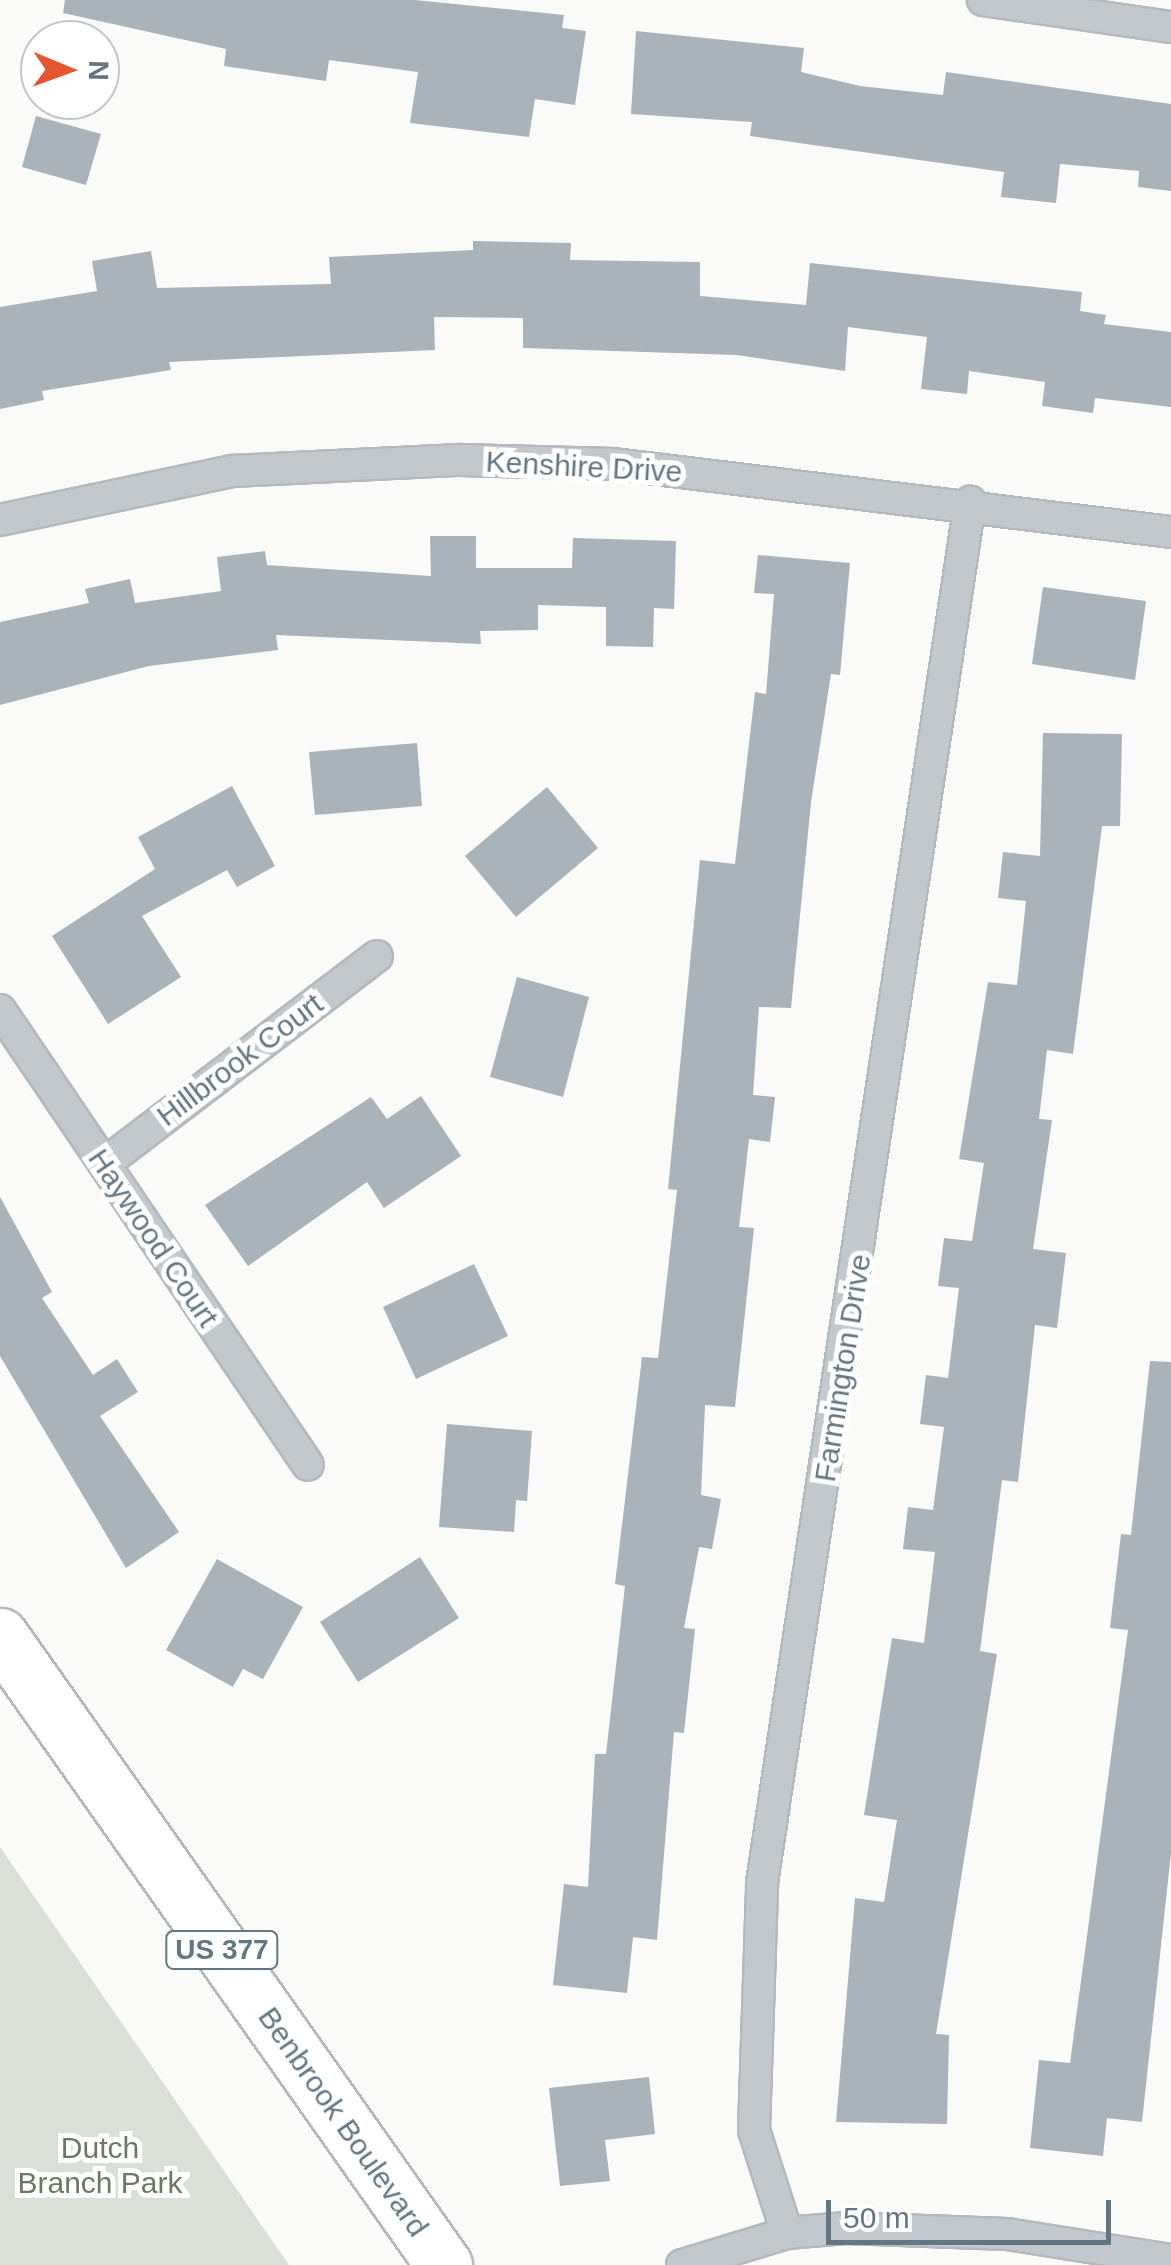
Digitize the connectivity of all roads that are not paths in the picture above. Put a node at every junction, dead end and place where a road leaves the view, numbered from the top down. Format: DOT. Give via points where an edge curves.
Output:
graph roads {
  1 [pos="983,0"];
  2 [pos="1171,27"];
  3 [pos="970,502"];
  4 [pos="0,520"];
  5 [pos="1171,532"];
  6 [pos="377,956"];
  7 [pos="0,1010"];
  8 [pos="104,1164"];
  9 [pos="308,1465"];
  10 [pos="0,1636"];
  11 [pos="787,2232"];
  12 [pos="1171,2260"];
  13 [pos="444,2265"];
  14 [pos="682,2265"];
  1 -- 2 [label="street"];
  3 -- 4 [label="street, Kenshire Drive" via="614,464 402,461 232,471"];
  3 -- 5 [label="street, Kenshire Drive"];
  3 -- 11 [label="street, Farmington Drive" via="762,1883 754,2130"];
  6 -- 8 [label="street, Hillbrook Court"];
  7 -- 8 [label="street, Haywood Court"];
  8 -- 9 [label="street, Haywood Court"];
  10 -- 13 [label="highway, Benbrook Boulevard / US 377"];
  11 -- 12 [label="street" via="1007,2234"];
  11 -- 14 [label="street"];
}
